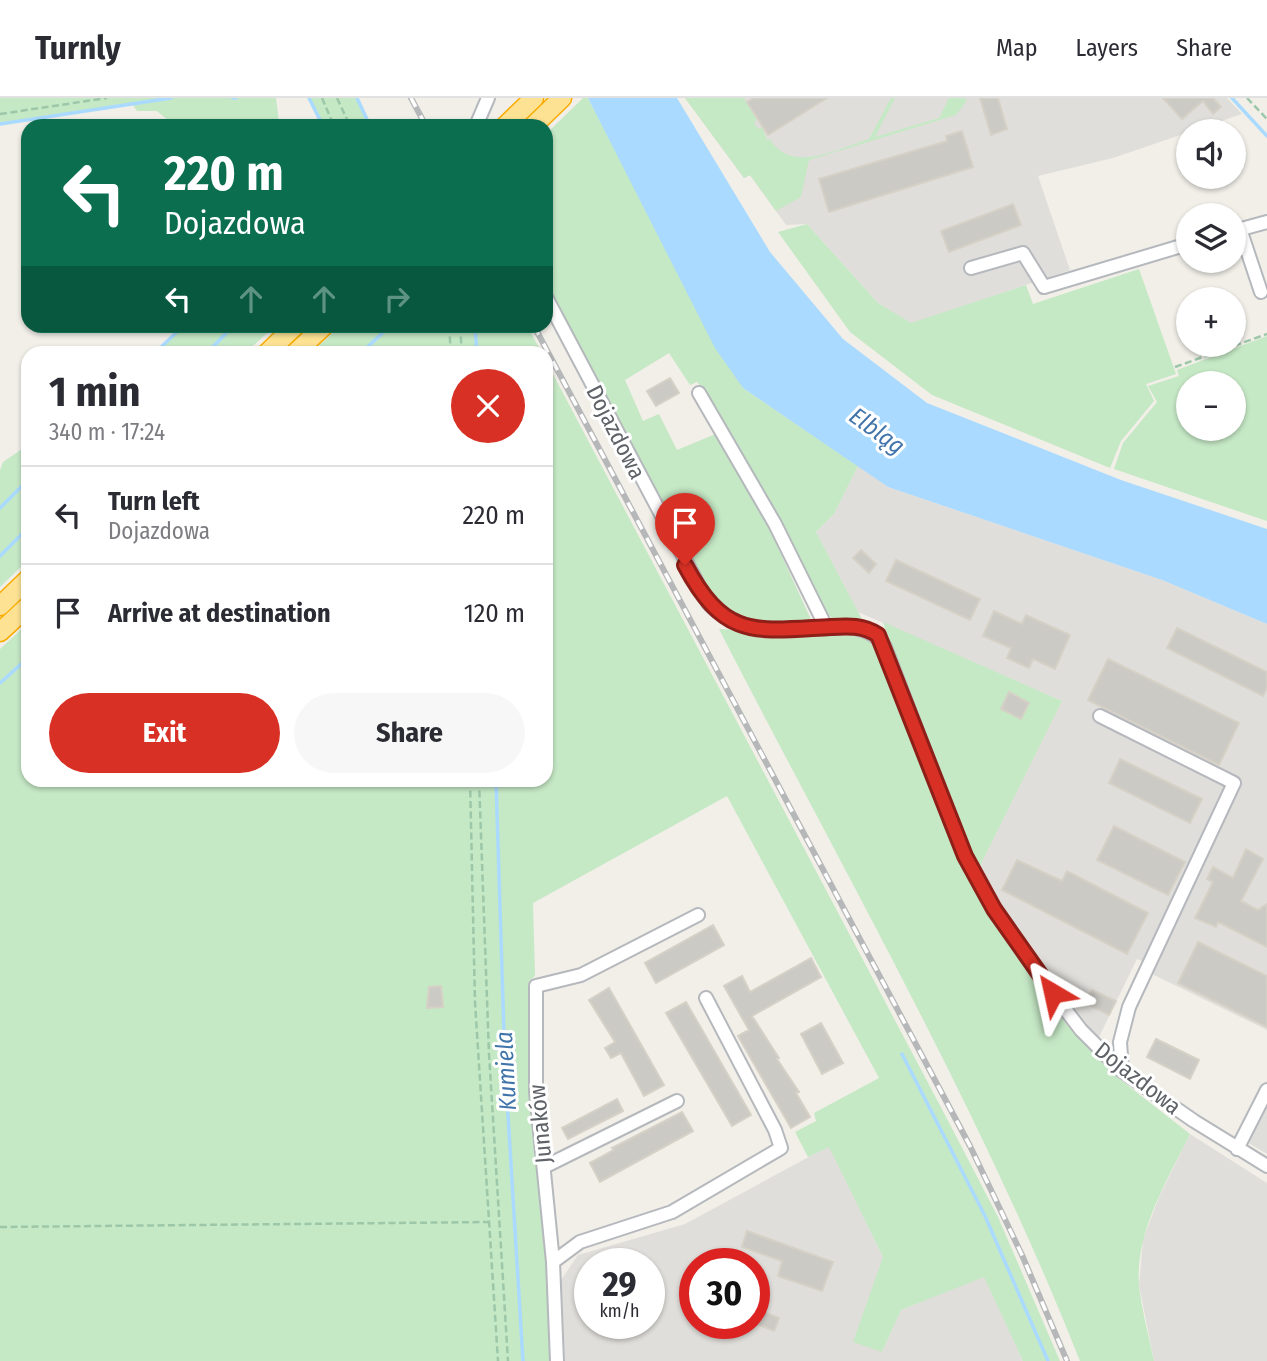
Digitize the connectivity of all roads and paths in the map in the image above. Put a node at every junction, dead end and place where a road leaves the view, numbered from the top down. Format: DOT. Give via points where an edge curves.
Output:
graph roads {
  1 [pos="107,98"];
  2 [pos="321,98"];
  3 [pos="337,98"];
  4 [pos="488,98"];
  5 [pos="534,98"];
  6 [pos="562,98"];
  7 [pos="1247,98"];
  8 [pos="0,114"];
  9 [pos="331,119"];
  10 [pos="347,119"];
  11 [pos="479,119"];
  12 [pos="512,119"];
  13 [pos="540,119"];
  14 [pos="1267,119"];
  15 [pos="1267,222"];
  16 [pos="1246,228"];
  17 [pos="1176,248"];
  18 [pos="1246,253"];
  19 [pos="971,268"];
  20 [pos="1261,292"];
  21 [pos="553,310"];
  22 [pos="288,333"];
  23 [pos="316,333"];
  24 [pos="1267,334"];
  25 [pos="274,346"];
  26 [pos="303,346"];
  27 [pos="1175,367"];
  28 [pos="698,393"];
  29 [pos="21,586"];
  30 [pos="0,606"];
  31 [pos="21,612"];
  32 [pos="826,627"];
  33 [pos="0,632"];
  34 [pos="1100,716"];
  35 [pos="470,787"];
  36 [pos="479,787"];
  37 [pos="698,915"];
  38 [pos="706,998"];
  39 [pos="1122,1070"];
  40 [pos="1267,1090"];
  41 [pos="677,1101"];
  42 [pos="1237,1149"];
  43 [pos="544,1167"];
  44 [pos="1267,1167"];
  45 [pos="489,1222"];
  46 [pos="0,1227"];
  47 [pos="553,1262"];
  48 [pos="498,1361"];
  49 [pos="508,1361"];
  50 [pos="557,1361"];
  1 -- 8 [label="path"];
  2 -- 9 [label="path"];
  3 -- 10 [label="path"];
  4 -- 11 [label="street"];
  5 -- 12 [label="highway"];
  6 -- 13 [label="highway"];
  7 -- 14 [label="path"];
  15 -- 16 [label="street"];
  17 -- 19 [label="street" via="1044,287 1023,253"];
  18 -- 20 [label="street"];
  21 -- 32 [label="street, Dojazdowa" via="708,603 736,624 754,629"];
  22 -- 25 [label="highway"];
  23 -- 26 [label="highway"];
  24 -- 27 [label="path"];
  28 -- 32 [label="street" via="775,524"];
  29 -- 30 [label="highway"];
  31 -- 33 [label="highway"];
  32 -- 39 [label="street, Dojazdowa" via="856,626 878,635 975,876 1039,975 1081,1030"];
  34 -- 39 [label="street" via="1234,783 1129,1007 1120,1042"];
  35 -- 45 [label="path" via="475,1002"];
  36 -- 49 [label="path" via="489,1054"];
  37 -- 43 [label="street, Junaków" via="581,975 536,986 536,1092"];
  38 -- 47 [label="street" via="781,1148 672,1212 580,1241"];
  39 -- 42 [label="street, Dojazdowa"];
  40 -- 42 [label="street"];
  41 -- 43 [label="street"];
  42 -- 44 [label="street, Dojazdowa"];
  43 -- 47 [label="street, Junaków"];
  45 -- 46 [label="path"];
  45 -- 48 [label="path"];
  47 -- 50 [label="street, Junaków"];
}
